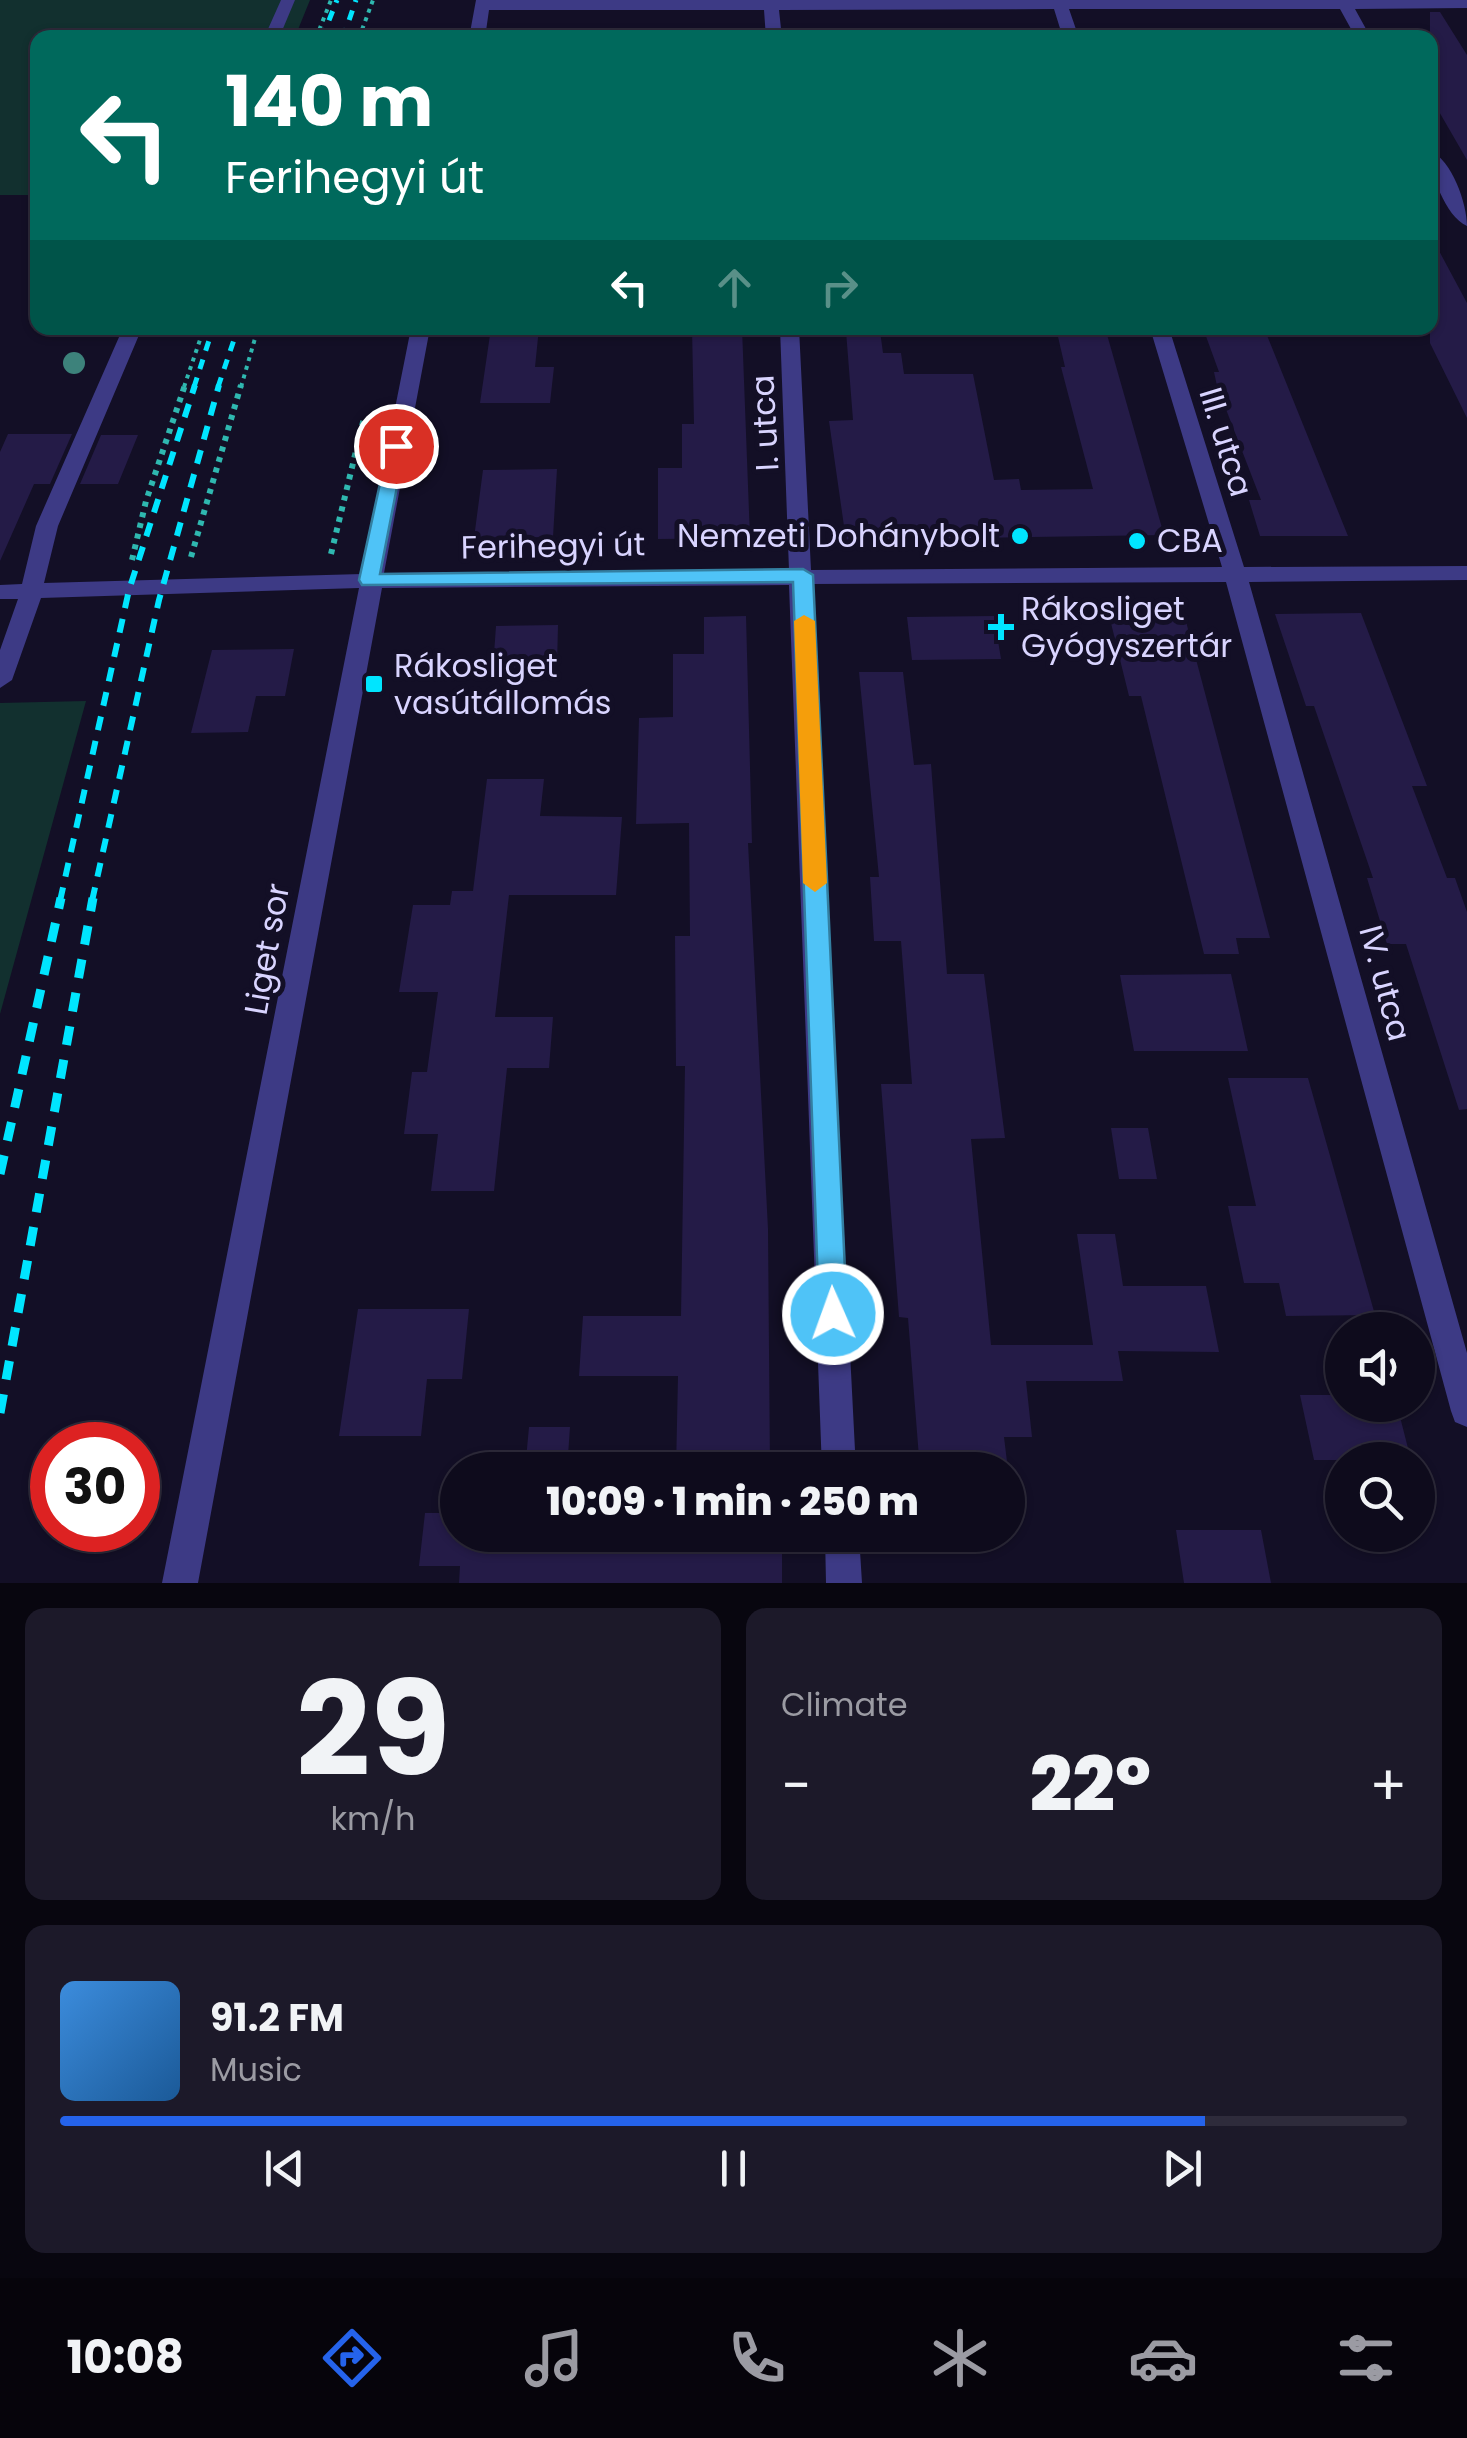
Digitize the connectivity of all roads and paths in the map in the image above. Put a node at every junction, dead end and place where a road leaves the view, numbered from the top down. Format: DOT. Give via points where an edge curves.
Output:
graph roads {
  1 [pos="288,0"];
  2 [pos="330,0"];
  3 [pos="373,0"];
  4 [pos="1344,2"];
  5 [pos="482,3"];
  6 [pos="772,3"];
  7 [pos="1060,3"];
  8 [pos="1467,4"];
  9 [pos="274,30"];
  10 [pos="319,30"];
  11 [pos="363,30"];
  12 [pos="477,30"];
  13 [pos="774,30"];
  14 [pos="1068,30"];
  15 [pos="1360,30"];
  16 [pos="1438,169"];
  17 [pos="1467,220"];
  18 [pos="129,335"];
  19 [pos="202,335"];
  20 [pos="256,335"];
  21 [pos="419,335"];
  22 [pos="790,335"];
  23 [pos="1162,335"];
  24 [pos="364,418"];
  25 [pos="330,560"];
  26 [pos="188,565"];
  27 [pos="131,566"];
  28 [pos="1467,573"];
  29 [pos="1235,574"];
  30 [pos="803,575"];
  31 [pos="369,580"];
  32 [pos="0,592"];
  33 [pos="32,592"];
  34 [pos="0,680"];
  35 [pos="1467,1411"];
  36 [pos="839,1452"];
  37 [pos="843,1552"];
  38 [pos="180,1583"];
  39 [pos="844,1583"];
  1 -- 9 [label="street"];
  2 -- 10 [label="path"];
  3 -- 11 [label="path"];
  4 -- 7 [label="street"];
  4 -- 8 [label="street"];
  4 -- 15 [label="street"];
  5 -- 6 [label="street"];
  5 -- 12 [label="street"];
  6 -- 7 [label="street"];
  6 -- 13 [label="street"];
  7 -- 14 [label="street"];
  16 -- 17 [label="street"];
  18 -- 33 [label="street" via="47,526"];
  19 -- 27 [label="path"];
  20 -- 26 [label="path"];
  21 -- 31 [label="street, Liget sor"];
  22 -- 30 [label="street, I. utca"];
  23 -- 29 [label="street, III. utca"];
  24 -- 25 [label="path"];
  28 -- 29 [label="street, Ferihegyi út"];
  29 -- 30 [label="street, Ferihegyi út"];
  29 -- 35 [label="street, IV. utca"];
  30 -- 31 [label="street, Ferihegyi út"];
  30 -- 36 [label="street, I. utca"];
  31 -- 33 [label="street, Ferihegyi út"];
  31 -- 38 [label="street, Liget sor"];
  32 -- 33 [label="street, Ferihegyi út"];
  33 -- 34 [label="street"];
  37 -- 39 [label="street"];
}
